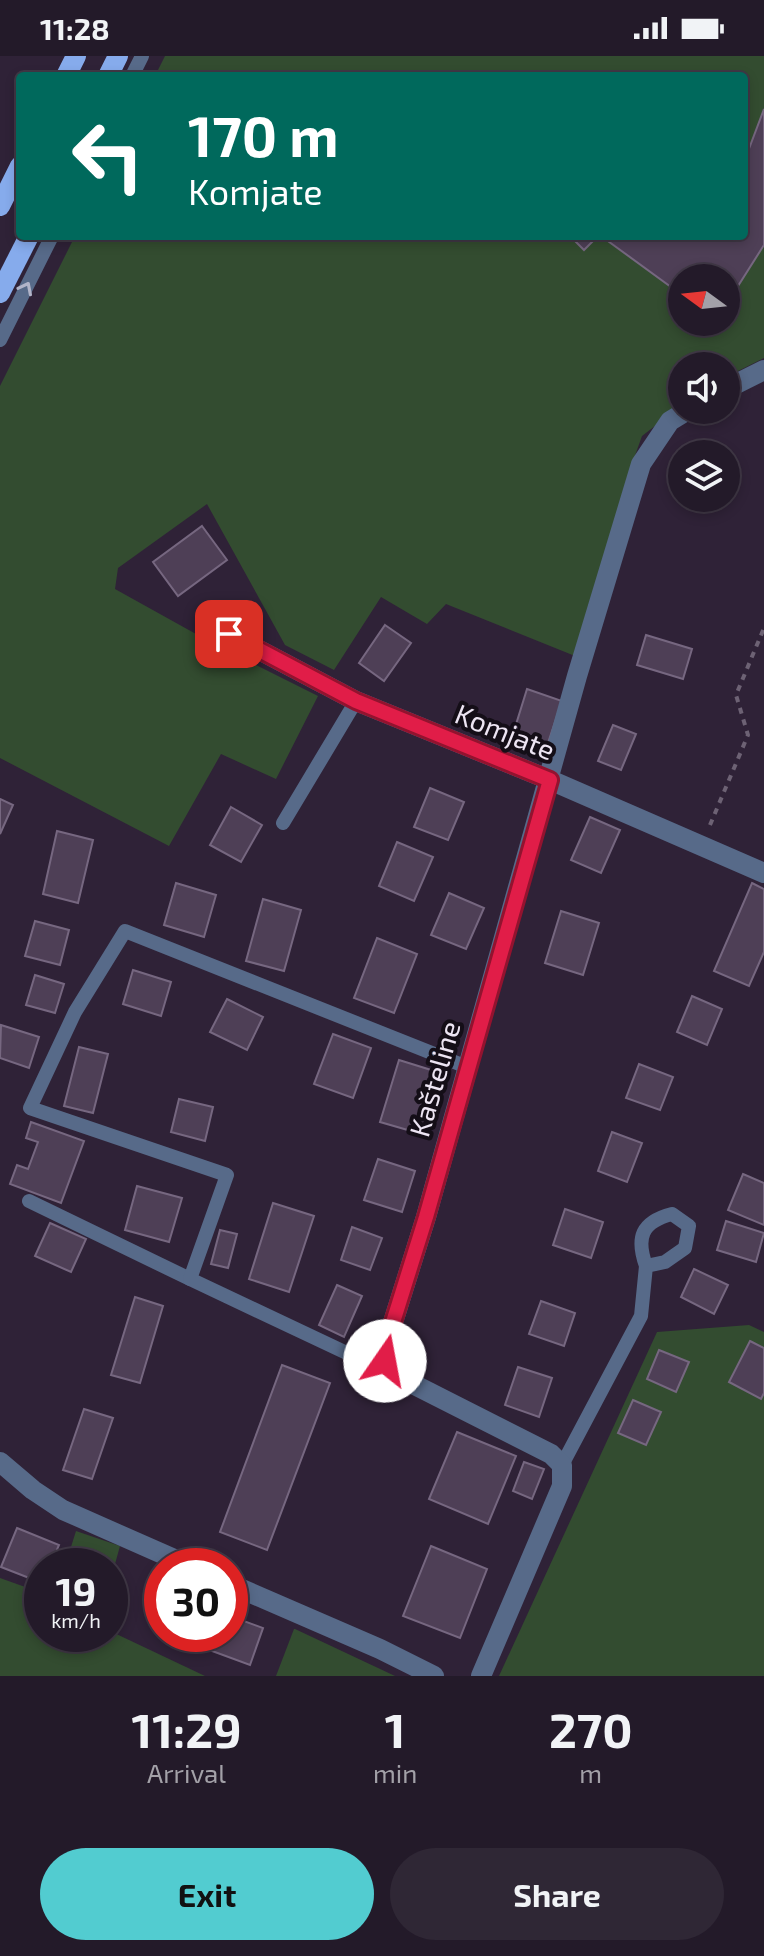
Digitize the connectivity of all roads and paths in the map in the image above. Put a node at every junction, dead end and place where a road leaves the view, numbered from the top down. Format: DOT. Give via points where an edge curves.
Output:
graph roads {
  1 [pos="16,174"];
  2 [pos="0,206"];
  3 [pos="27,240"];
  4 [pos="50,240"];
  5 [pos="0,293"];
  6 [pos="0,340"];
  7 [pos="764,370"];
  8 [pos="740,382"];
  9 [pos="668,424"];
  10 [pos="764,628"];
  11 [pos="229,634"];
  12 [pos="356,701"];
  13 [pos="550,780"];
  14 [pos="283,823"];
  15 [pos="701,846"];
  16 [pos="764,873"];
  17 [pos="467,1067"];
  18 [pos="29,1201"];
  19 [pos="646,1266"];
  20 [pos="190,1279"];
  21 [pos="391,1370"];
  22 [pos="562,1465"];
  23 [pos="1,1468"];
  24 [pos="149,1548"];
  25 [pos="248,1592"];
  26 [pos="434,1676"];
  27 [pos="481,1676"];
  1 -- 2 [label="main road"];
  3 -- 5 [label="main road"];
  6 -- 4 [label="lane, one-way"];
  7 -- 8 [label="street"];
  9 -- 13 [label="street, Kašteline" via="641,464"];
  10 -- 15 [label="path" via="736,695 748,735"];
  11 -- 12 [label="street, Komjate"];
  12 -- 13 [label="street, Komjate"];
  12 -- 14 [label="lane"];
  13 -- 15 [label="street, Komjate"];
  13 -- 17 [label="street, Kašteline"];
  15 -- 16 [label="street, Komjate"];
  17 -- 20 [label="lane" via="125,931 75,1012 30,1108 227,1175"];
  17 -- 21 [label="street, Kašteline" via="384,1351"];
  18 -- 20 [label="lane"];
  19 -- 22 [label="lane" via="641,1316"];
  20 -- 21 [label="lane"];
  21 -- 22 [label="street" via="551,1454"];
  22 -- 27 [label="street" via="562,1486"];
  23 -- 24 [label="street" via="63,1510"];
  25 -- 26 [label="street"];
}
